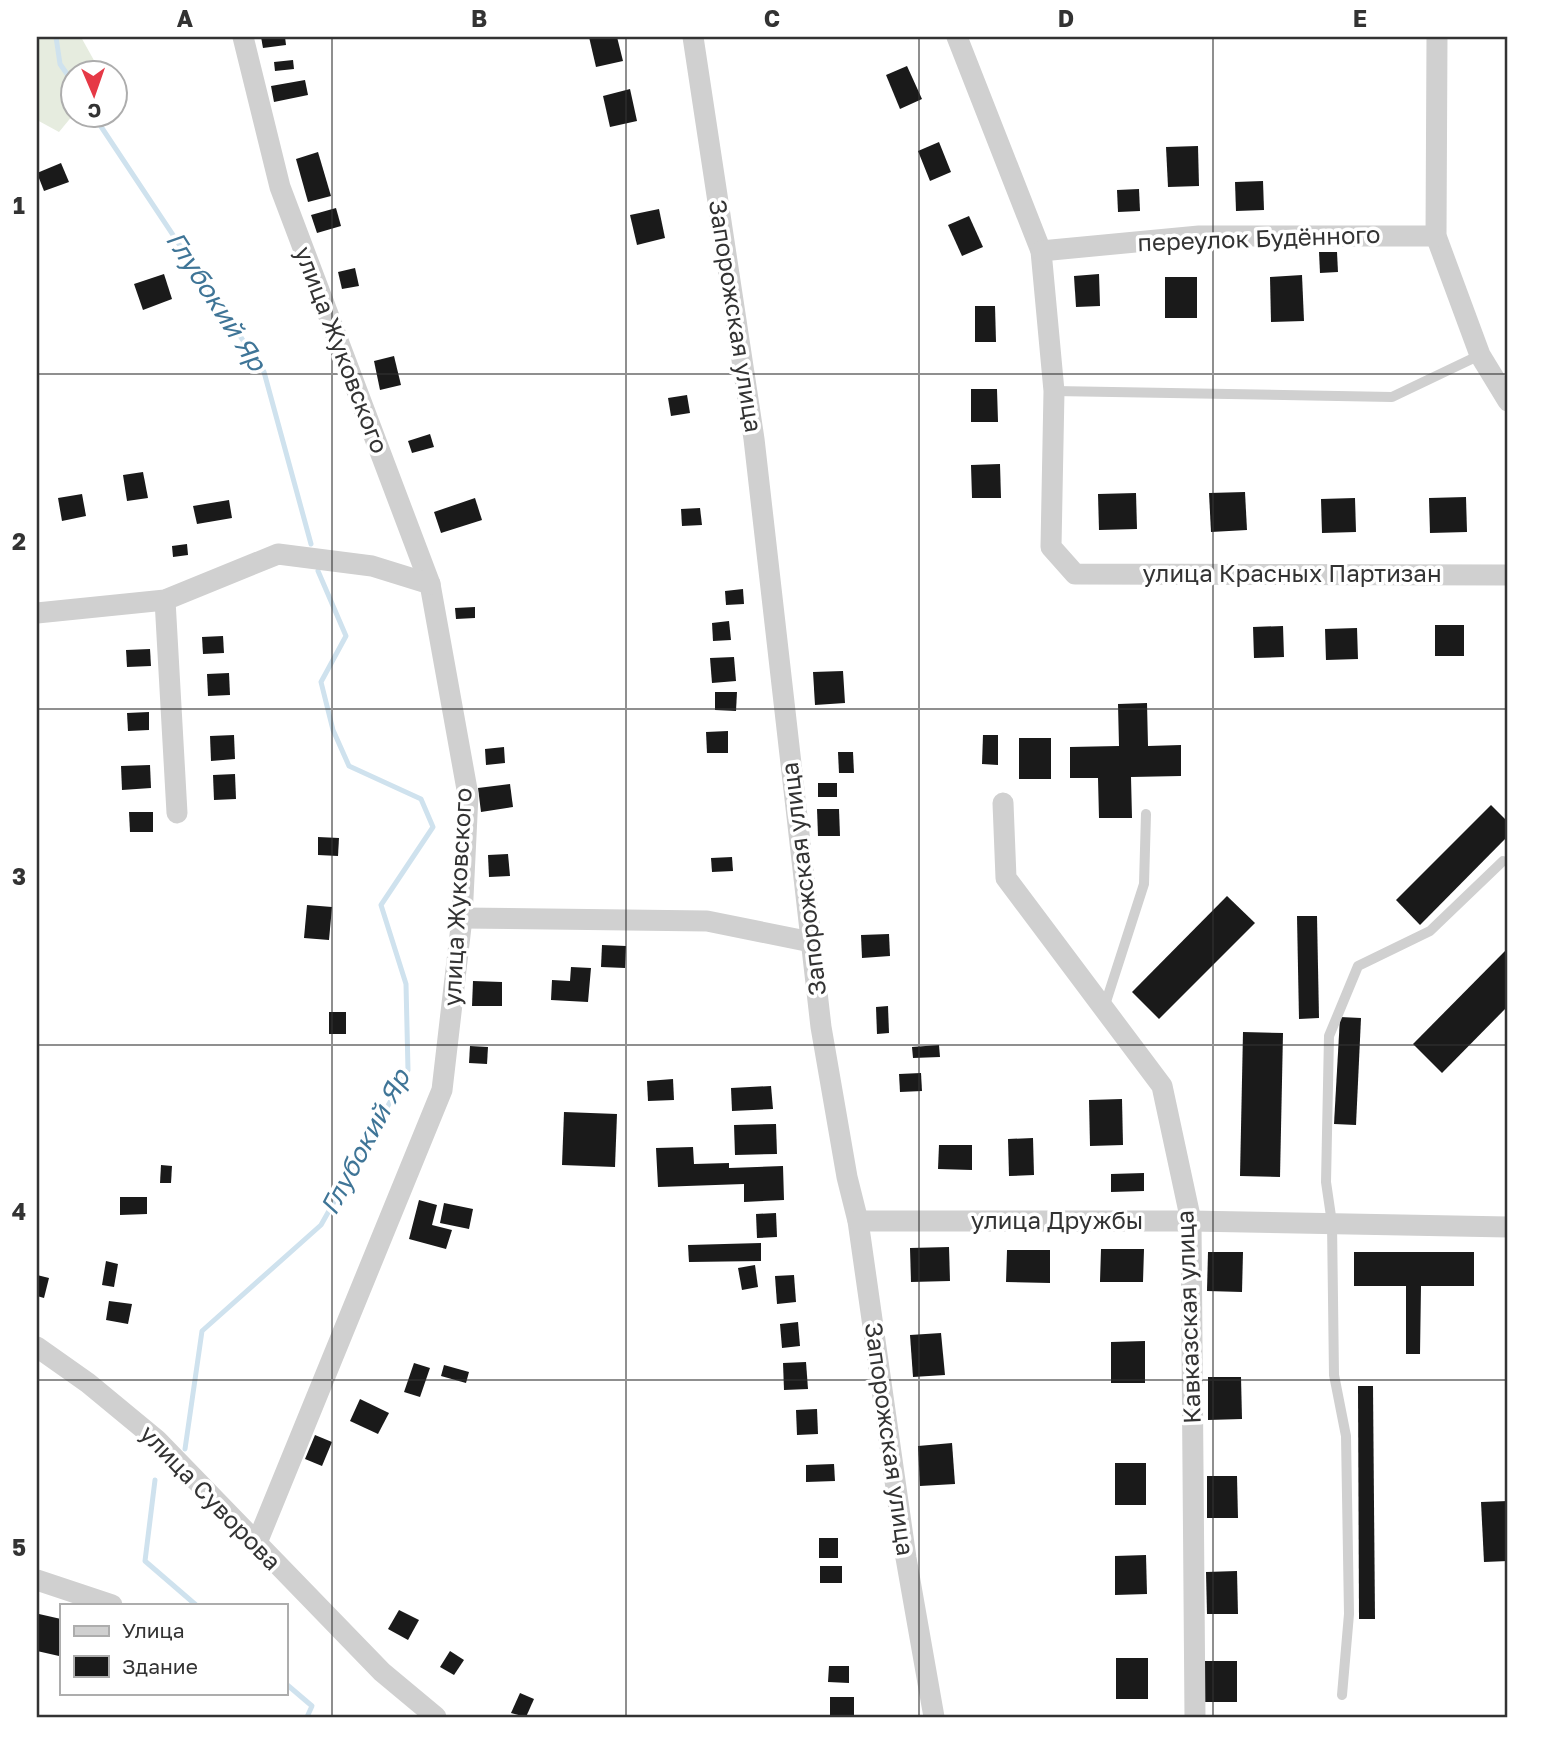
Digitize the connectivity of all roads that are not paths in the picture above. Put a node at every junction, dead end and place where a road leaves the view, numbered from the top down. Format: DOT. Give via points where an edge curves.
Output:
graph roads {
  1 [pos="243,37"];
  2 [pos="693,37"];
  3 [pos="957,37"];
  4 [pos="1437,37"];
  5 [pos="1436,236"];
  6 [pos="1041,251"];
  7 [pos="1480,355"];
  8 [pos="1055,391"];
  9 [pos="1508,401"];
  10 [pos="1508,575"];
  11 [pos="430,584"];
  12 [pos="165,600"];
  13 [pos="37,614"];
  14 [pos="1003,803"];
  15 [pos="177,813"];
  16 [pos="1146,814"];
  17 [pos="1503,860"];
  18 [pos="462,918"];
  19 [pos="811,942"];
  20 [pos="1104,1008"];
  21 [pos="858,1221"];
  22 [pos="1191,1221"];
  23 [pos="1332,1223"];
  24 [pos="1508,1227"];
  25 [pos="37,1347"];
  26 [pos="256,1545"];
  27 [pos="37,1580"];
  28 [pos="109,1604"];
  29 [pos="1342,1695"];
  30 [pos="436,1717"];
  31 [pos="934,1717"];
  32 [pos="1195,1717"];
  1 -- 11 [label="street, улица Жуковского" via="279,187"];
  2 -- 19 [label="street, Запорожская улица" via="754,439"];
  3 -- 6 [label="street"];
  4 -- 5 [label="street"];
  5 -- 6 [label="street, переулок Будённого" via="1199,236"];
  5 -- 7 [label="street"];
  6 -- 8 [label="street"];
  7 -- 8 [label="lane" via="1392,397"];
  7 -- 9 [label="street"];
  8 -- 10 [label="street, улица Красных Партизан" via="1051,547 1075,574"];
  11 -- 12 [label="street" via="372,566 278,554"];
  11 -- 18 [label="street, улица Жуковского" via="468,794"];
  12 -- 13 [label="street"];
  12 -- 15 [label="street"];
  14 -- 20 [label="street, Кавказская улица" via="1006,878"];
  16 -- 20 [label="lane" via="1144,884"];
  17 -- 23 [label="lane" via="1430,931 1358,966 1329,1036 1326,1182"];
  18 -- 19 [label="street" via="707,921"];
  18 -- 26 [label="street, улица Жуковского" via="442,1090"];
  19 -- 21 [label="street, Запорожская улица" via="847,1177"];
  20 -- 22 [label="street, Кавказская улица" via="1162,1086"];
  21 -- 22 [label="street, улица Дружбы"];
  21 -- 31 [label="street, Запорожская улица" via="906,1558"];
  22 -- 23 [label="street, улица Дружбы"];
  22 -- 32 [label="street, Кавказская улица"];
  23 -- 24 [label="street, улица Дружбы"];
  23 -- 29 [label="lane" via="1335,1375 1346,1436 1349,1614"];
  25 -- 26 [label="street, улица Суворова" via="157,1440"];
  26 -- 30 [label="street, улица Суворова" via="382,1672"];
  27 -- 28 [label="street"];
}
